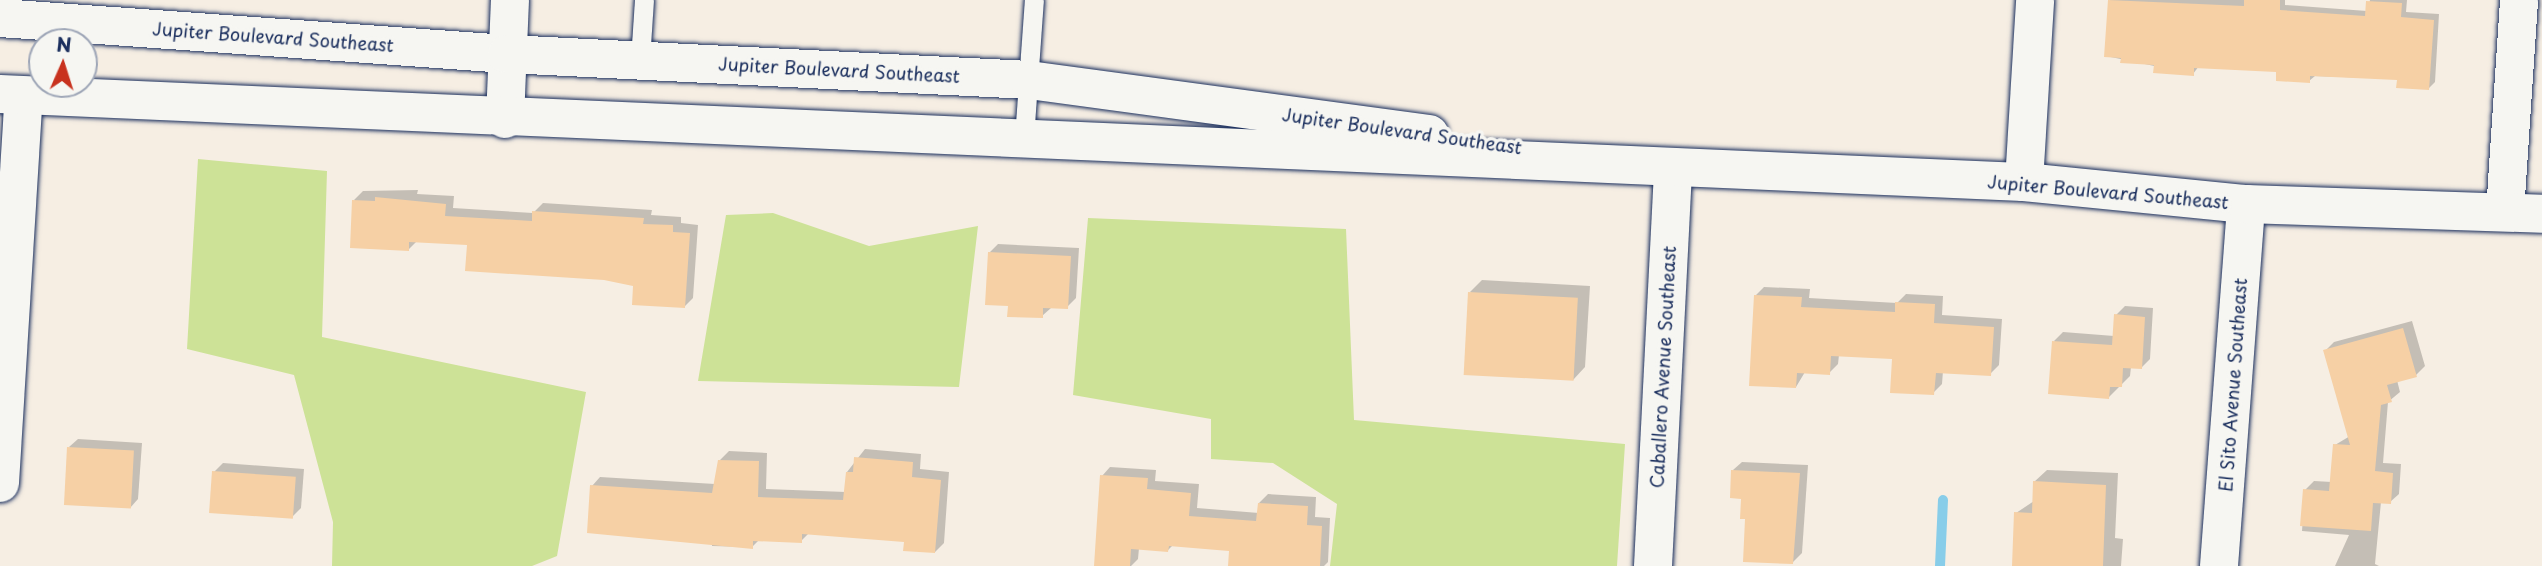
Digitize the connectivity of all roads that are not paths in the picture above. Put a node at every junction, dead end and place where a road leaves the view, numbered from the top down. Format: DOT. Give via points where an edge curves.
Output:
graph roads {
  1 [pos="510,0"];
  2 [pos="644,0"];
  3 [pos="1034,0"];
  4 [pos="2035,0"];
  5 [pos="2519,0"];
  6 [pos="20,13"];
  7 [pos="507,54"];
  8 [pos="640,60"];
  9 [pos="1029,80"];
  10 [pos="12,95"];
  11 [pos="505,119"];
  12 [pos="1024,138"];
  13 [pos="1674,168"];
  14 [pos="2024,182"];
  15 [pos="2246,204"];
  16 [pos="2505,212"];
  17 [pos="2542,214"];
  18 [pos="0,483"];
  19 [pos="1653,566"];
  20 [pos="2219,566"];
  1 -- 7 [label="street"];
  2 -- 8 [label="lane"];
  3 -- 9 [label="lane"];
  4 -- 14 [label="street"];
  5 -- 16 [label="street"];
  6 -- 7 [label="street, Jupiter Boulevard Southeast"];
  7 -- 8 [label="street, Jupiter Boulevard Southeast"];
  7 -- 11 [label="street"];
  8 -- 9 [label="street, Jupiter Boulevard Southeast"];
  9 -- 12 [label="lane"];
  9 -- 13 [label="street, Jupiter Boulevard Southeast"];
  10 -- 11 [label="street, Jupiter Boulevard Southeast"];
  10 -- 18 [label="street"];
  11 -- 12 [label="street, Jupiter Boulevard Southeast"];
  12 -- 13 [label="street, Jupiter Boulevard Southeast"];
  13 -- 14 [label="street, Jupiter Boulevard Southeast"];
  13 -- 19 [label="street, Caballero Avenue Southeast"];
  14 -- 15 [label="street, Jupiter Boulevard Southeast"];
  15 -- 16 [label="street, Jupiter Boulevard Southeast"];
  15 -- 20 [label="street, El Sito Avenue Southeast"];
  16 -- 17 [label="street, Jupiter Boulevard Southeast"];
}
